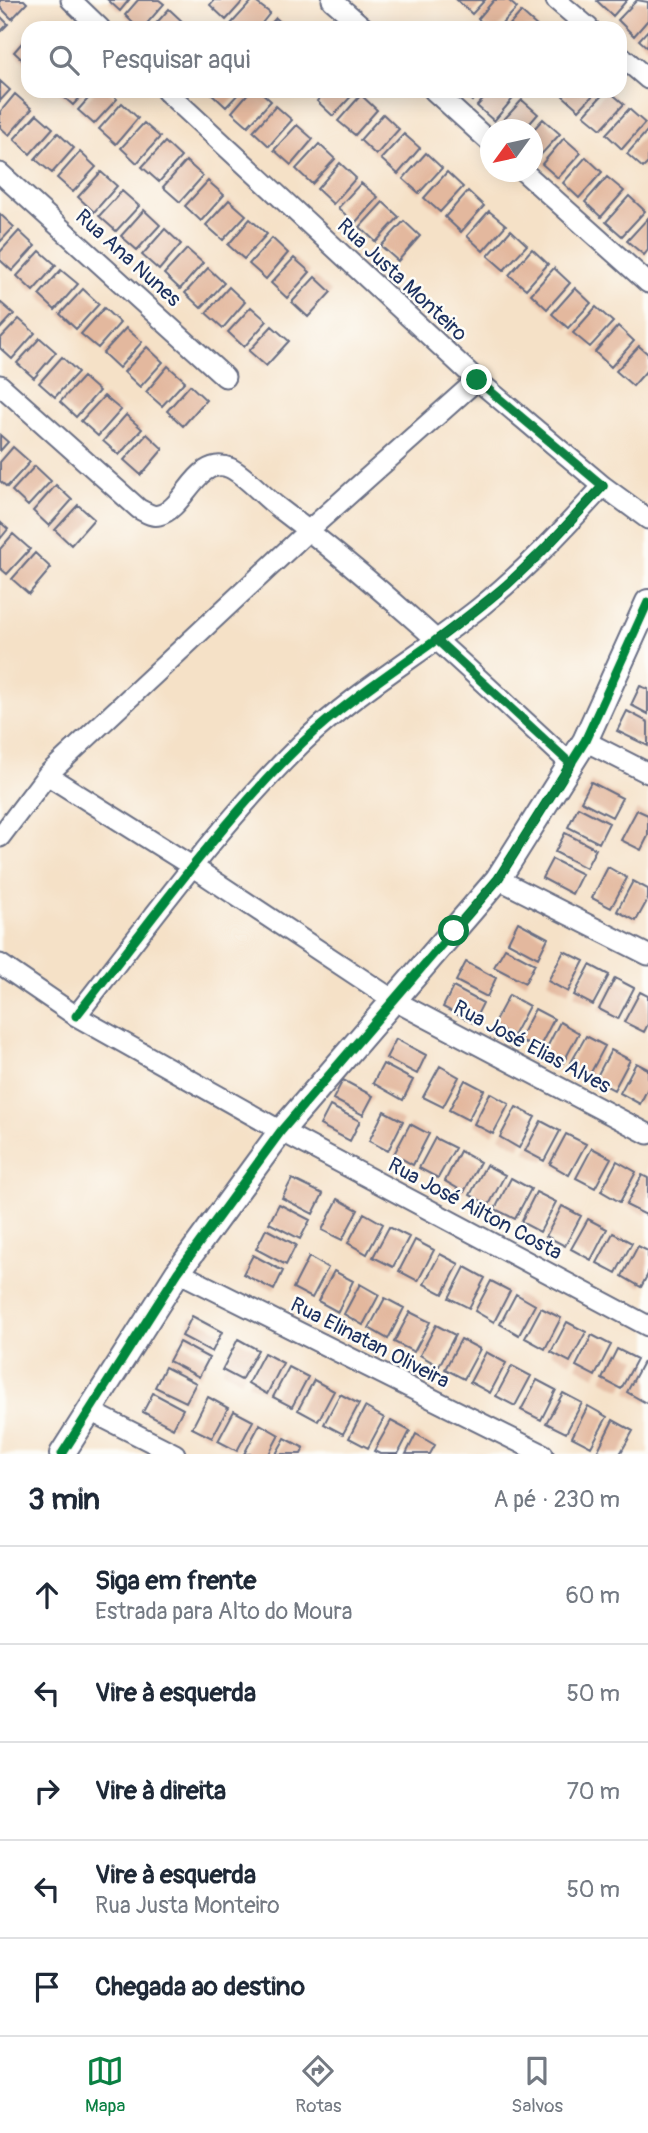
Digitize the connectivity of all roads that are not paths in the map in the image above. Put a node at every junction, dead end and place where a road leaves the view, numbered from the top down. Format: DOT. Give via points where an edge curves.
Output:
graph roads {
  1 [pos="71,0"];
  2 [pos="332,0"];
  3 [pos="556,0"];
  4 [pos="93,21"];
  5 [pos="356,21"];
  6 [pos="581,21"];
  7 [pos="627,61"];
  8 [pos="648,79"];
  9 [pos="174,98"];
  10 [pos="442,98"];
  11 [pos="480,132"];
  12 [pos="0,173"];
  13 [pos="535,182"];
  14 [pos="648,283"];
  15 [pos="225,377"];
  16 [pos="477,380"];
  17 [pos="0,385"];
  18 [pos="603,486"];
  19 [pos="648,519"];
  20 [pos="309,530"];
  21 [pos="648,602"];
  22 [pos="437,640"];
  23 [pos="585,741"];
  24 [pos="571,764"];
  25 [pos="648,773"];
  26 [pos="47,775"];
  27 [pos="0,837"];
  28 [pos="193,867"];
  29 [pos="498,879"];
  30 [pos="648,955"];
  31 [pos="0,964"];
  32 [pos="395,1001"];
  33 [pos="76,1016"];
  34 [pos="281,1131"];
  35 [pos="648,1134"];
  36 [pos="178,1272"];
  37 [pos="648,1326"];
  38 [pos="90,1411"];
  39 [pos="62,1454"];
  40 [pos="175,1454"];
  41 [pos="542,1454"];
  1 -- 4 [label="street"];
  2 -- 5 [label="street"];
  3 -- 6 [label="street"];
  7 -- 8 [label="street"];
  9 -- 16 [label="street, Rua Justa Monteiro"];
  10 -- 11 [label="street"];
  12 -- 15 [label="street, Rua Ana Nunes"];
  13 -- 14 [label="street"];
  16 -- 18 [label="street, Rua Justa Monteiro"];
  16 -- 20 [label="street"];
  17 -- 20 [label="street" via="148,514 159,515 200,475 220,466 242,476"];
  18 -- 19 [label="street, Rua Justa Monteiro"];
  18 -- 22 [label="street" via="507,585"];
  20 -- 22 [label="street"];
  20 -- 26 [label="street"];
  21 -- 23 [label="street"];
  22 -- 24 [label="street"];
  22 -- 28 [label="street" via="303,742"];
  23 -- 24 [label="street"];
  23 -- 25 [label="street"];
  24 -- 29 [label="street"];
  26 -- 27 [label="street"];
  26 -- 28 [label="street, Rua José Elias Alves"];
  28 -- 32 [label="street, Rua José Elias Alves"];
  28 -- 33 [label="street"];
  29 -- 30 [label="street"];
  29 -- 32 [label="street"];
  31 -- 33 [label="street, Rua José Ailton Costa"];
  32 -- 34 [label="street"];
  32 -- 35 [label="street, Rua José Elias Alves"];
  33 -- 34 [label="street, Rua José Ailton Costa"];
  34 -- 36 [label="street"];
  34 -- 37 [label="street, Rua José Ailton Costa"];
  36 -- 38 [label="street"];
  36 -- 41 [label="street, Rua Elinatan Oliveira"];
  38 -- 39 [label="street"];
  38 -- 40 [label="street"];
}
